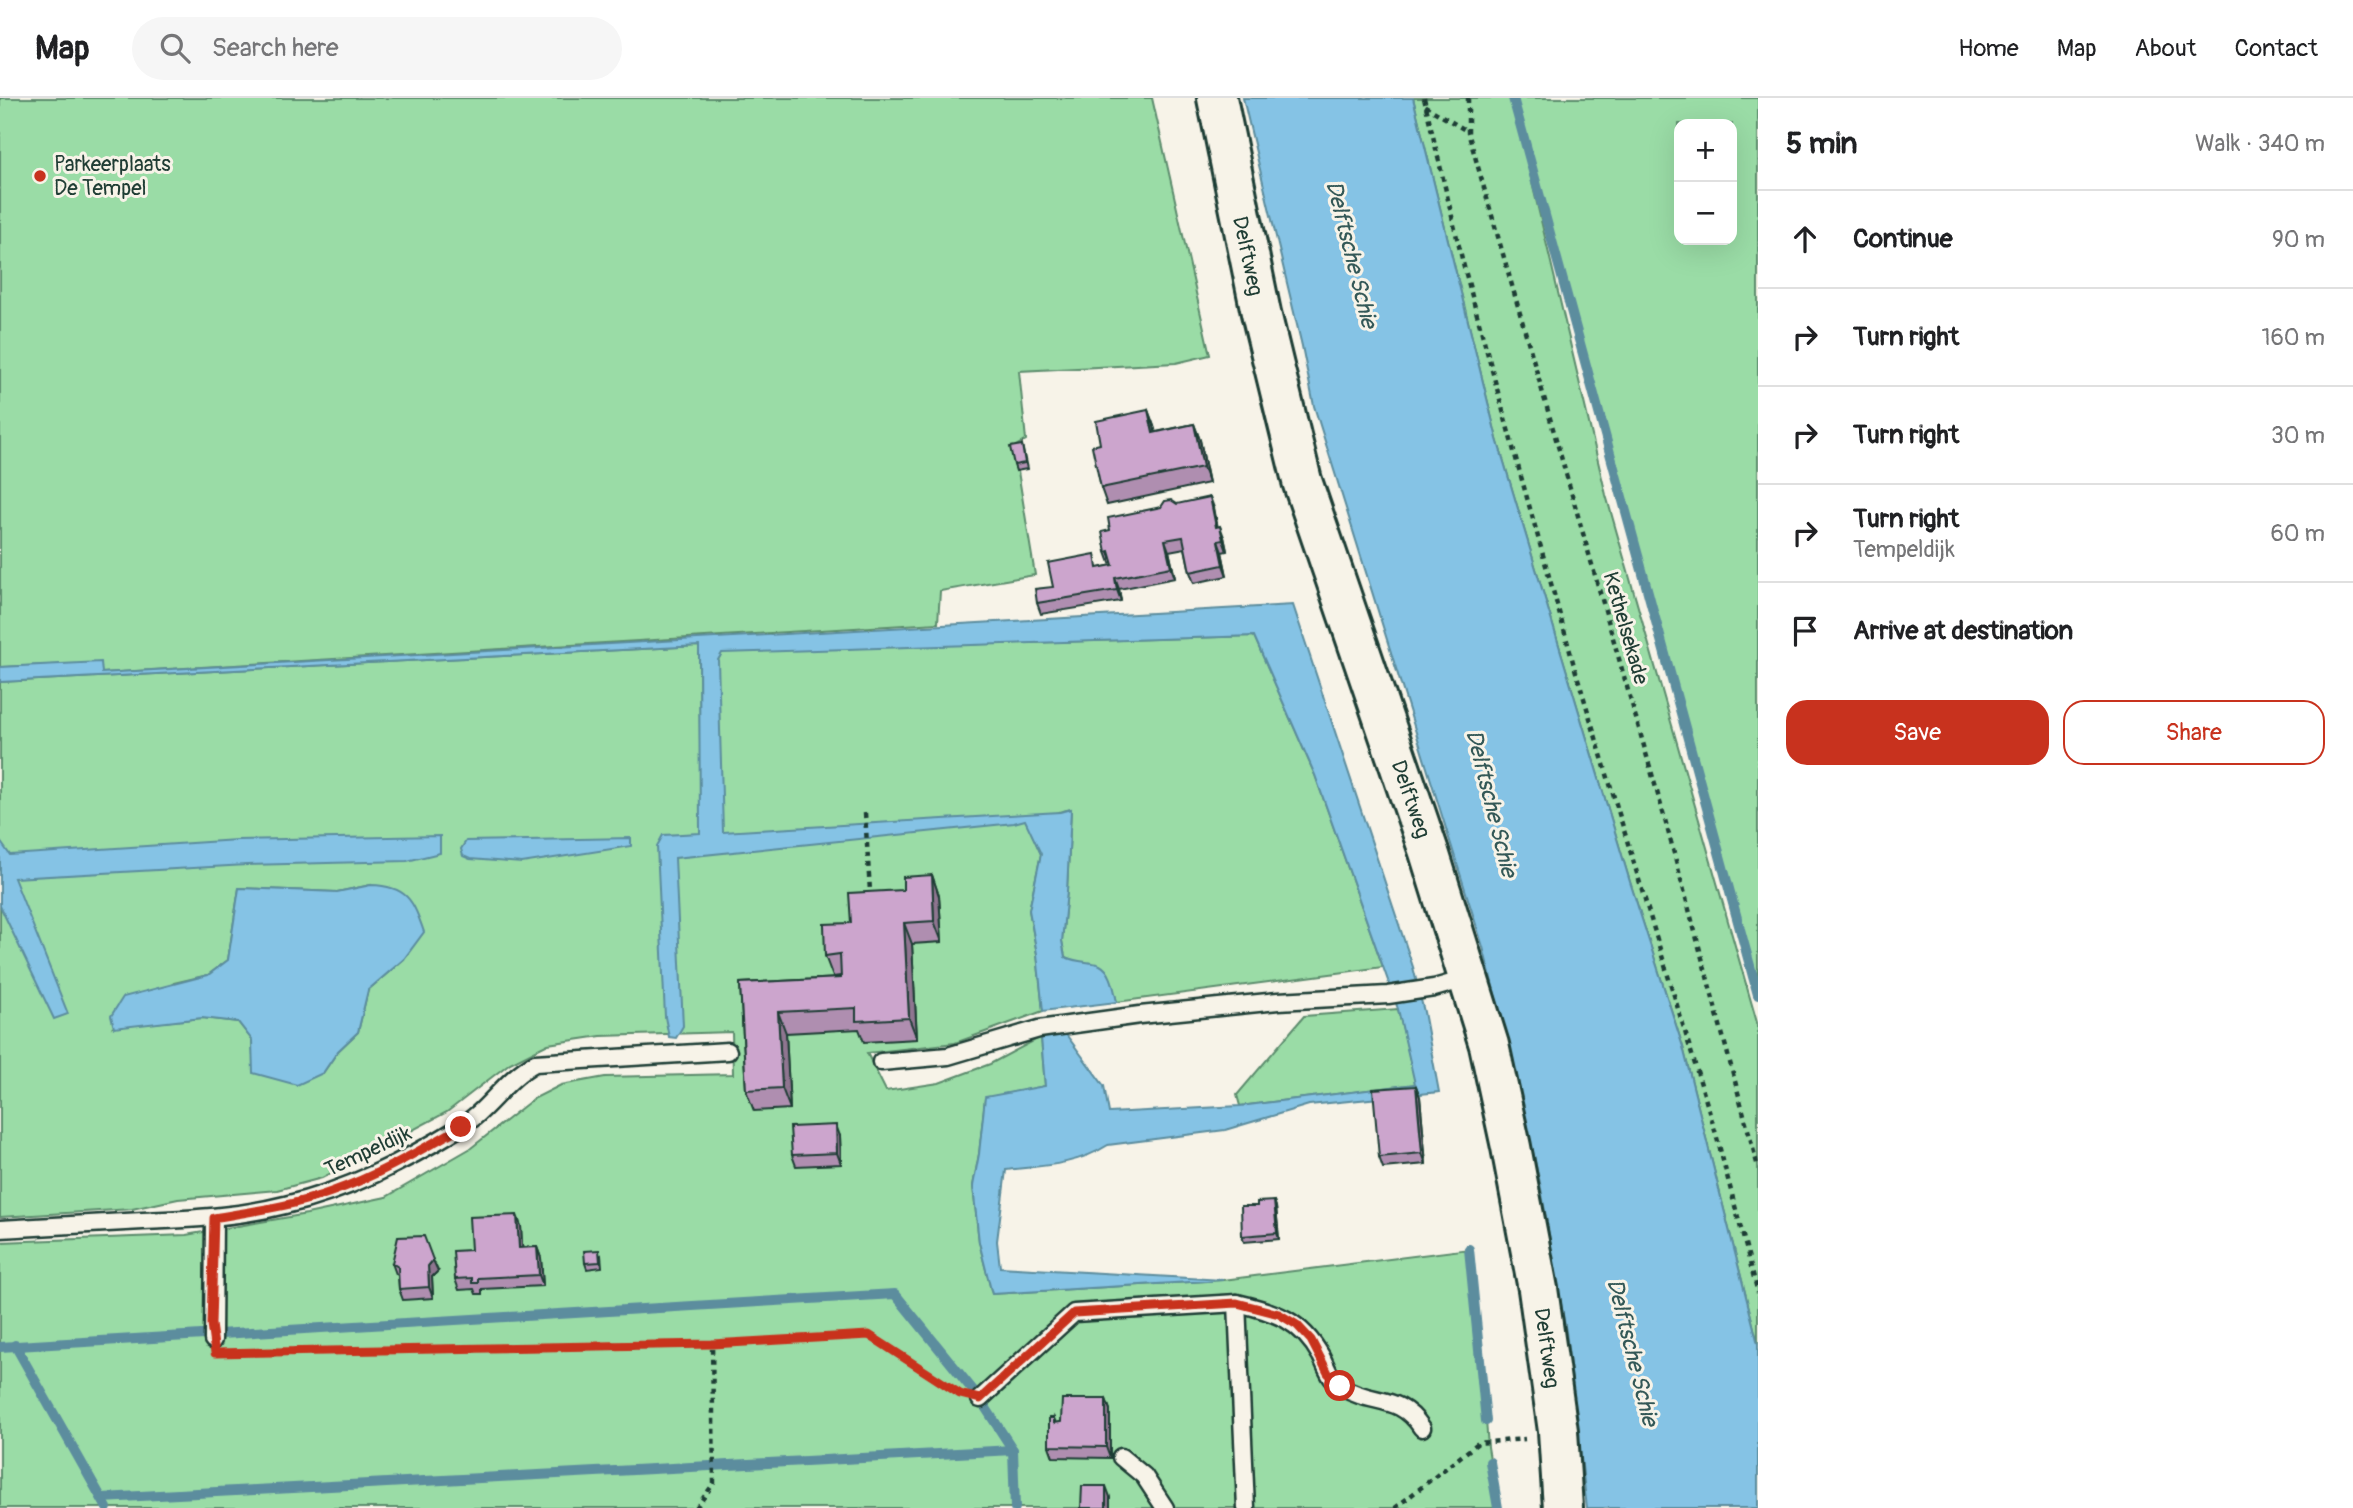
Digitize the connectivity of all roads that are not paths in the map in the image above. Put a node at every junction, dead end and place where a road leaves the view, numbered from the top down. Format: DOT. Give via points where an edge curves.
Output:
graph roads {
  1 [pos="1217,98"];
  2 [pos="1452,983"];
  3 [pos="728,1051"];
  4 [pos="881,1062"];
  5 [pos="214,1218"];
  6 [pos="0,1228"];
  7 [pos="1237,1303"];
  8 [pos="212,1332"];
  9 [pos="980,1399"];
  10 [pos="1422,1428"];
  11 [pos="1121,1457"];
  12 [pos="1165,1508"];
  13 [pos="1246,1508"];
  14 [pos="1563,1508"];
  1 -- 2 [label="street, Delftweg" via="1264,326 1302,481 1429,852"];
  2 -- 4 [label="lane" via="1388,995 1129,1016 1039,1029 948,1056"];
  2 -- 14 [label="street, Delftweg" via="1489,1045 1511,1147 1538,1289"];
  3 -- 5 [label="lane, Tempeldijk" via="535,1063 521,1070 461,1127 394,1165 330,1193"];
  5 -- 6 [label="lane, Tempeldijk"];
  5 -- 8 [label="lane"];
  7 -- 9 [label="lane" via="1074,1313"];
  7 -- 10 [label="lane" via="1279,1314 1297,1325 1340,1386 1402,1406"];
  7 -- 13 [label="lane"];
  11 -- 12 [label="lane" via="1144,1476"];
}
